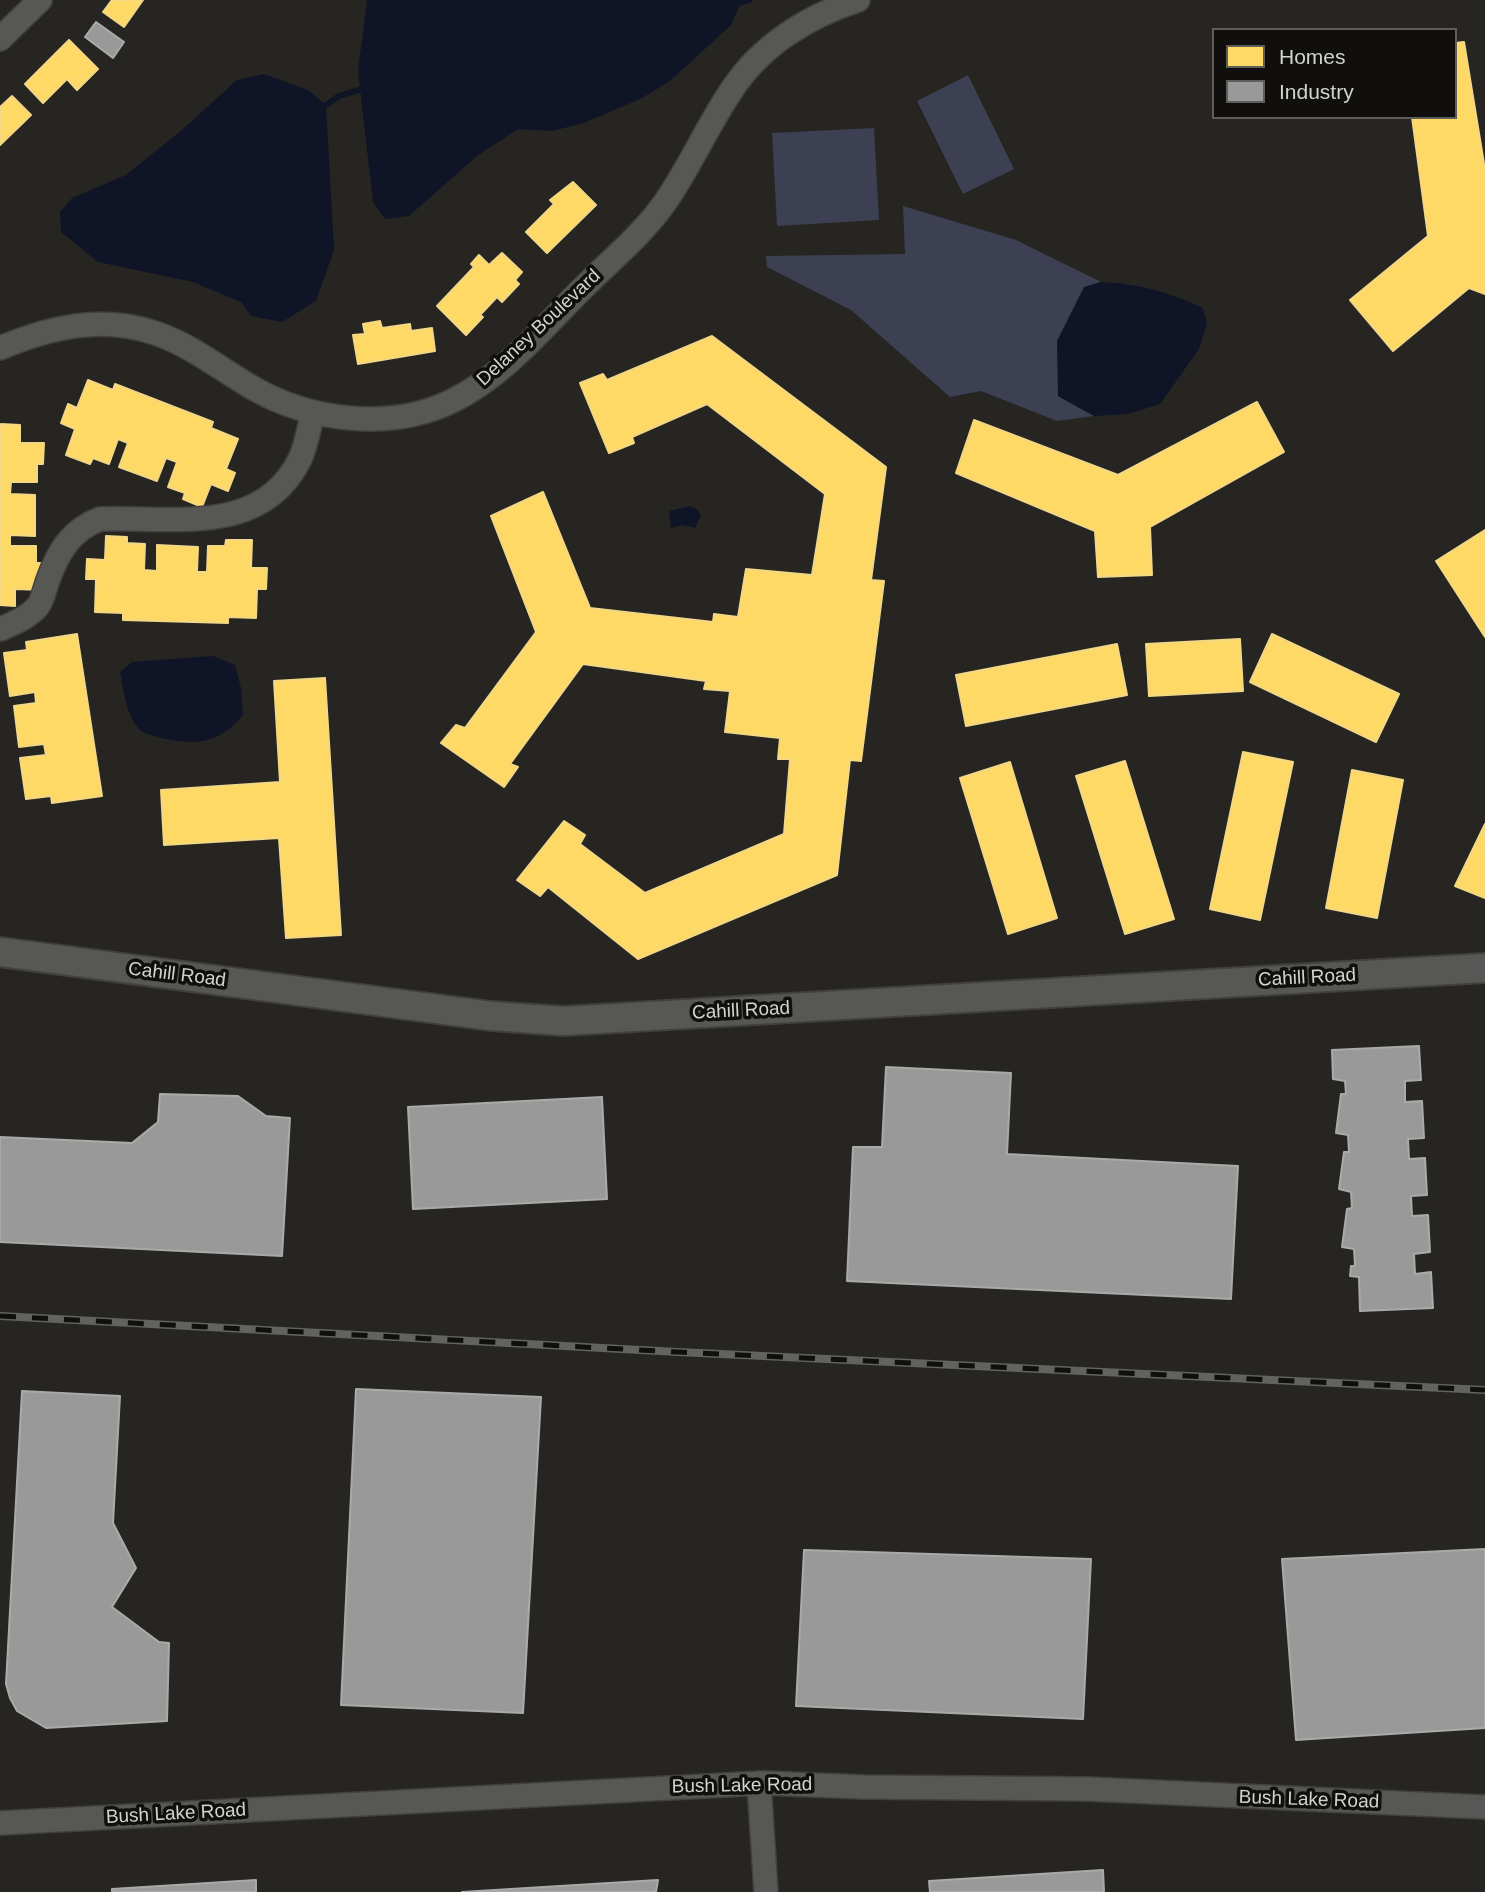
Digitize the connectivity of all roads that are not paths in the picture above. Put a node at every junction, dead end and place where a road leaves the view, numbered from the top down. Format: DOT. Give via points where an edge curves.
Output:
graph roads {
  1 [pos="40,0"];
  2 [pos="858,0"];
  3 [pos="813,8"];
  4 [pos="0,39"];
  5 [pos="0,348"];
  6 [pos="313,412"];
  7 [pos="1,629"];
  8 [pos="0,953"];
  9 [pos="1485,968"];
  10 [pos="759,1783"];
  11 [pos="1485,1807"];
  12 [pos="0,1823"];
  13 [pos="766,1892"];
  1 -- 4 [label="street"];
  2 -- 3 [label="street, Delaney Boulevard" via="828,9"];
  3 -- 6 [label="street, Delaney Boulevard" via="759,56 732,89 664,204 483,382 452,401 416,413 380,419"];
  5 -- 6 [label="street, Delaney Boulevard" via="34,333 74,324 113,324 154,332 191,348 281,403"];
  6 -- 7 [label="street" via="301,457 276,493 244,510 208,519 107,519 84,525 72,535 52,568 39,605"];
  8 -- 9 [label="street, Cahill Road" via="491,1016 564,1021"];
  10 -- 11 [label="street, Bush Lake Road" via="1087,1789"];
  10 -- 12 [label="street, Bush Lake Road"];
  10 -- 13 [label="street"];
}
